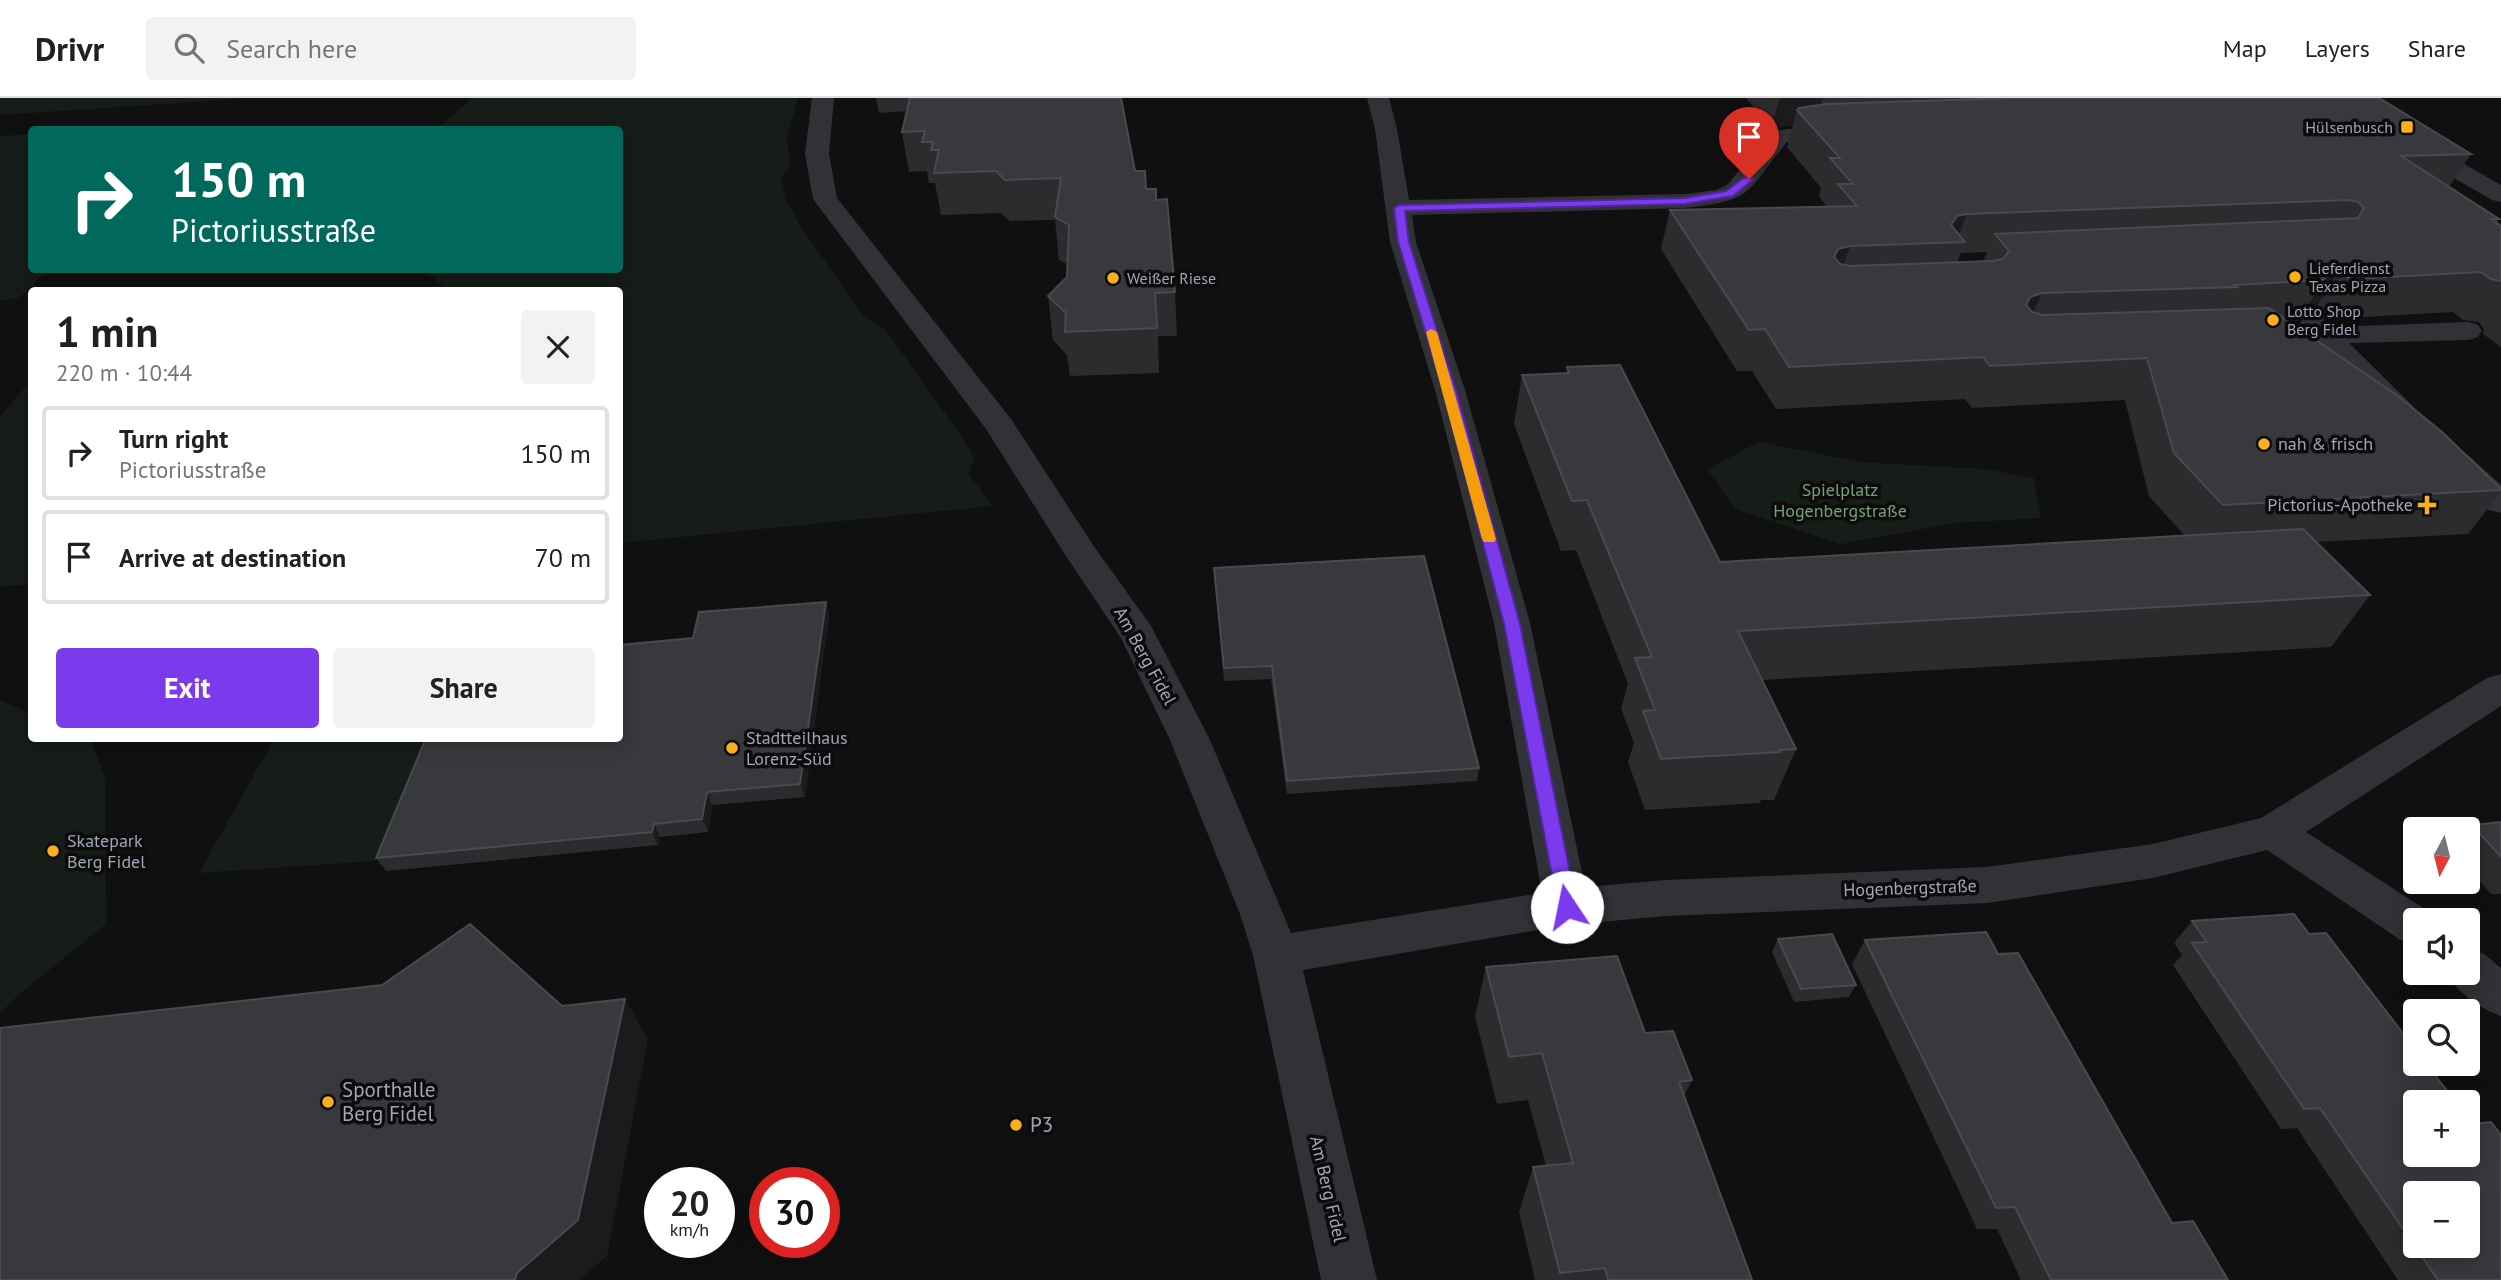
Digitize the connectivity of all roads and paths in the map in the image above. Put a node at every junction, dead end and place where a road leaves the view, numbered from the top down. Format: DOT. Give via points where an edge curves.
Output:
graph roads {
  1 [pos="823,98"];
  2 [pos="1378,98"];
  3 [pos="2331,98"];
  4 [pos="1870,129"];
  5 [pos="2501,195"];
  6 [pos="1399,208"];
  7 [pos="2302,314"];
  8 [pos="2468,331"];
  9 [pos="2324,336"];
  10 [pos="2229,338"];
  11 [pos="2501,503"];
  12 [pos="2501,688"];
  13 [pos="2273,832"];
  14 [pos="1567,907"];
  15 [pos="2403,918"];
  16 [pos="1276,955"];
  17 [pos="2480,978"];
  18 [pos="2501,996"];
  19 [pos="1349,1280"];
  1 -- 16 [label="street, Am Berg Fidel" via="817,154 825,199 1000,426 1138,635 1207,776"];
  2 -- 6 [label="street"];
  3 -- 5 [label="street"];
  4 -- 6 [label="street" via="1780,136 1749,179 1729,194 1685,201"];
  6 -- 14 [label="street" via="1403,242 1450,390 1512,624"];
  7 -- 9 [label="street"];
  8 -- 9 [label="street"];
  9 -- 10 [label="street"];
  9 -- 11 [label="street"];
  12 -- 13 [label="street, Hogenbergstraße"];
  13 -- 14 [label="street, Hogenbergstraße" via="2154,861 1987,885 1666,898"];
  13 -- 15 [label="street"];
  14 -- 16 [label="street, Hogenbergstraße"];
  16 -- 19 [label="street, Am Berg Fidel"];
  17 -- 18 [label="street"];
}
